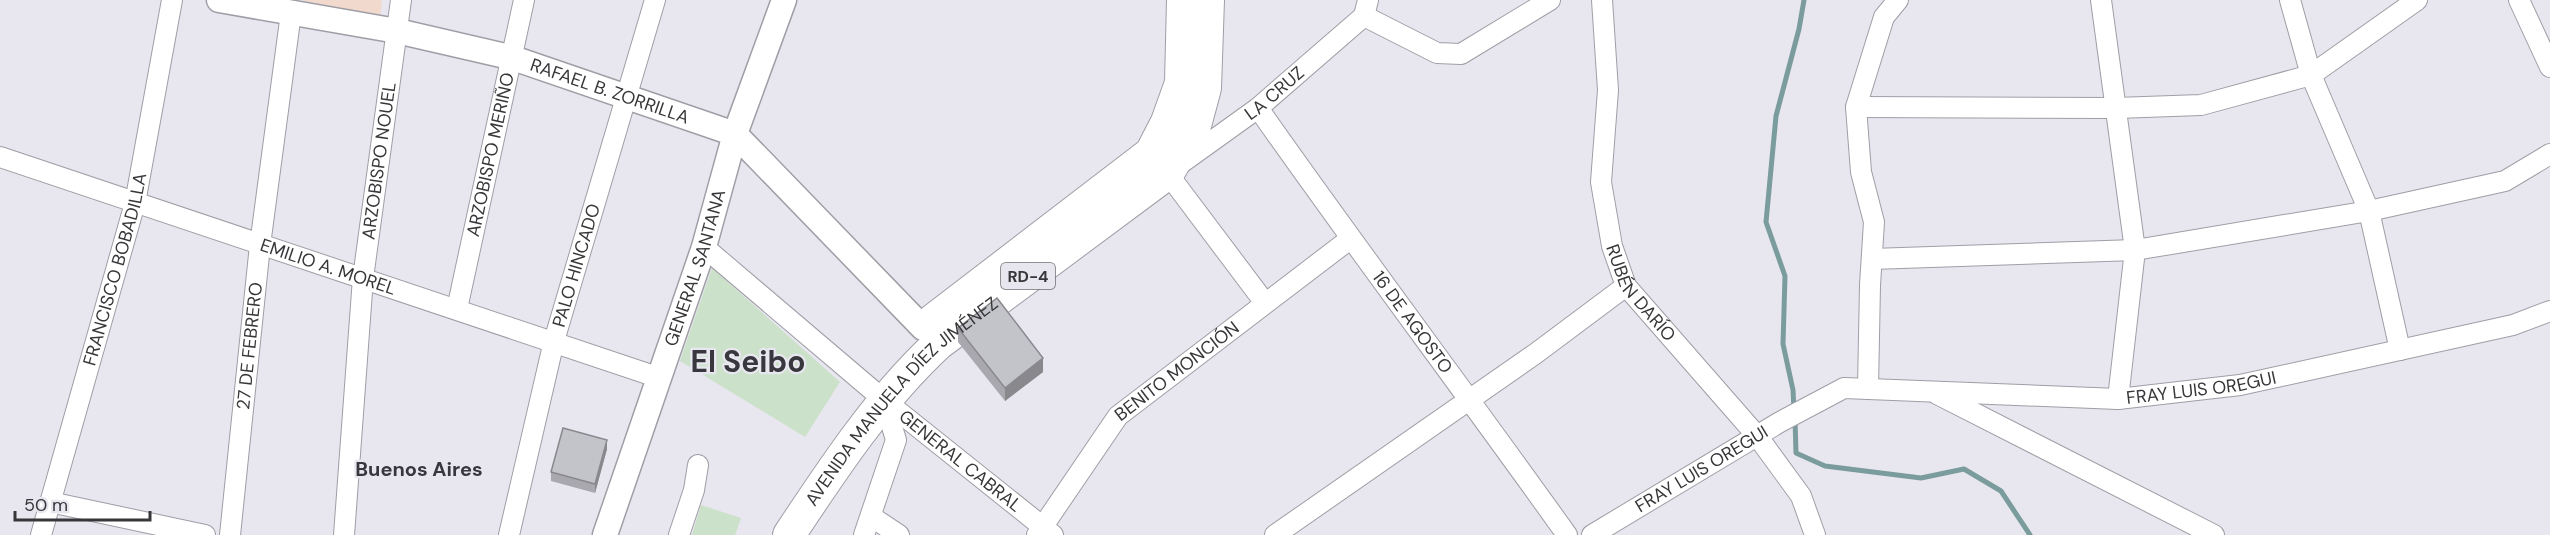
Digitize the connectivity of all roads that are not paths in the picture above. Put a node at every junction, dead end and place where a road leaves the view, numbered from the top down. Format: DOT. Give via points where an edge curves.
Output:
graph roads {
  1 [pos="172,0"];
  2 [pos="219,0"];
  3 [pos="401,0"];
  4 [pos="524,0"];
  5 [pos="655,0"];
  6 [pos="784,0"];
  7 [pos="1183,0"];
  8 [pos="1208,0"];
  9 [pos="1550,0"];
  10 [pos="1602,0"];
  11 [pos="1898,0"];
  12 [pos="2101,0"];
  13 [pos="2290,0"];
  14 [pos="2417,0"];
  15 [pos="2519,0"];
  16 [pos="1366,8"];
  17 [pos="291,13"];
  18 [pos="397,31"];
  19 [pos="510,57"];
  20 [pos="2550,67"];
  21 [pos="2311,75"];
  22 [pos="627,97"];
  23 [pos="1856,107"];
  24 [pos="1258,108"];
  25 [pos="2116,108"];
  26 [pos="735,134"];
  27 [pos="2550,154"];
  28 [pos="0,157"];
  29 [pos="1159,163"];
  30 [pos="135,203"];
  31 [pos="2369,211"];
  32 [pos="1350,239"];
  33 [pos="260,245"];
  34 [pos="704,248"];
  35 [pos="2135,250"];
  36 [pos="1872,259"];
  37 [pos="363,278"];
  38 [pos="1626,286"];
  39 [pos="1265,303"];
  40 [pos="457,309"];
  41 [pos="2550,311"];
  42 [pos="923,328"];
  43 [pos="554,341"];
  44 [pos="2400,350"];
  45 [pos="657,377"];
  46 [pos="1868,388"];
  47 [pos="1929,390"];
  48 [pos="877,393"];
  49 [pos="2118,399"];
  50 [pos="1470,400"];
  51 [pos="1758,437"];
  52 [pos="698,465"];
  53 [pos="50,502"];
  54 [pos="868,526"];
  55 [pos="1044,532"];
  56 [pos="41,535"];
  57 [pos="205,535"];
  58 [pos="230,535"];
  59 [pos="344,535"];
  60 [pos="509,535"];
  61 [pos="605,535"];
  62 [pos="679,535"];
  63 [pos="766,535"];
  64 [pos="789,535"];
  65 [pos="899,535"];
  66 [pos="1275,535"];
  67 [pos="1567,535"];
  68 [pos="1592,535"];
  69 [pos="1815,535"];
  70 [pos="2214,535"];
  1 -- 30 [label="street, FRANCISCO BOBADILLA"];
  2 -- 17 [label="street, RAFAEL B. ZORRILLA"];
  3 -- 18 [label="street, ARZOBISPO NOUEL"];
  4 -- 19 [label="street, ARZOBISPO MERIÑO"];
  5 -- 22 [label="street, PALO HINCADO"];
  6 -- 26 [label="street, GENERAL SANTANA"];
  7 -- 29 [label="main road, AVENIDA MANUELA DÍEZ JIMÉNEZ / RD-4" via="1181,83 1167,122"];
  8 -- 29 [label="main road, AVENIDA MANUELA DÍEZ JIMÉNEZ / RD-4" via="1205,88 1194,129"];
  9 -- 16 [label="street" via="1461,54 1437,53"];
  10 -- 38 [label="street, RUBÉN DARÍO" via="1608,90 1601,182 1612,246"];
  11 -- 23 [label="street" via="1884,16"];
  12 -- 25 [label="street"];
  13 -- 21 [label="street"];
  14 -- 21 [label="street"];
  15 -- 20 [label="street"];
  16 -- 24 [label="street, LA CRUZ"];
  17 -- 18 [label="street, RAFAEL B. ZORRILLA"];
  17 -- 33 [label="street, 27 DE FEBRERO"];
  18 -- 19 [label="street, RAFAEL B. ZORRILLA"];
  18 -- 37 [label="street, ARZOBISPO NOUEL"];
  19 -- 22 [label="street, RAFAEL B. ZORRILLA"];
  19 -- 40 [label="street, ARZOBISPO MERIÑO"];
  21 -- 25 [label="street" via="2201,105"];
  21 -- 31 [label="street"];
  22 -- 26 [label="street, RAFAEL B. ZORRILLA"];
  22 -- 43 [label="street, PALO HINCADO"];
  23 -- 25 [label="street"];
  23 -- 36 [label="street" via="1861,172 1874,222"];
  24 -- 29 [label="street, LA CRUZ"];
  24 -- 32 [label="street, 16 DE AGOSTO"];
  25 -- 35 [label="street"];
  26 -- 34 [label="street, GENERAL SANTANA"];
  26 -- 42 [label="street, RAFAEL B. ZORRILLA"];
  27 -- 31 [label="street" via="2505,181"];
  28 -- 30 [label="street, EMILIO A. MOREL"];
  29 -- 39 [label="street"];
  29 -- 42 [label="main road, AVENIDA MANUELA DÍEZ JIMÉNEZ / RD-4"];
  29 -- 48 [label="main road, AVENIDA MANUELA DÍEZ JIMÉNEZ / RD-4" via="906,374"];
  30 -- 33 [label="street, EMILIO A. MOREL"];
  30 -- 53 [label="street, FRANCISCO BOBADILLA"];
  31 -- 35 [label="street"];
  31 -- 44 [label="street"];
  32 -- 39 [label="street, BENITO MONCIÓN"];
  32 -- 50 [label="street, 16 DE AGOSTO"];
  33 -- 37 [label="street, EMILIO A. MOREL"];
  33 -- 58 [label="street, 27 DE FEBRERO"];
  34 -- 45 [label="street, GENERAL SANTANA"];
  34 -- 48 [label="street, GENERAL CABRAL"];
  35 -- 36 [label="street"];
  35 -- 49 [label="street"];
  36 -- 46 [label="street"];
  37 -- 40 [label="street, EMILIO A. MOREL"];
  37 -- 59 [label="street, ARZOBISPO NOUEL"];
  38 -- 50 [label="street"];
  38 -- 51 [label="street, RUBÉN DARÍO"];
  39 -- 55 [label="street, BENITO MONCIÓN" via="1118,416"];
  40 -- 43 [label="street, EMILIO A. MOREL"];
  41 -- 44 [label="street, FRAY LUIS OREGUI" via="2513,325"];
  42 -- 48 [label="main road, AVENIDA MANUELA DÍEZ JIMÉNEZ / RD-4"];
  43 -- 45 [label="street, EMILIO A. MOREL"];
  43 -- 60 [label="street, PALO HINCADO"];
  44 -- 49 [label="street, FRAY LUIS OREGUI" via="2240,385"];
  45 -- 61 [label="street, GENERAL SANTANA"];
  46 -- 47 [label="street, FRAY LUIS OREGUI"];
  46 -- 51 [label="street, FRAY LUIS OREGUI" via="1844,388"];
  47 -- 49 [label="street, FRAY LUIS OREGUI"];
  47 -- 70 [label="street"];
  48 -- 54 [label="street" via="896,440"];
  48 -- 55 [label="street, GENERAL CABRAL"];
  48 -- 63 [label="main road, AVENIDA MANUELA DÍEZ JIMÉNEZ / RD-4" via="793,490"];
  48 -- 64 [label="main road, AVENIDA MANUELA DÍEZ JIMÉNEZ / RD-4"];
  50 -- 66 [label="street"];
  50 -- 67 [label="street, 16 DE AGOSTO"];
  51 -- 68 [label="street, FRAY LUIS OREGUI"];
  51 -- 69 [label="street, RUBÉN DARÍO" via="1801,496"];
  52 -- 62 [label="street"];
  53 -- 56 [label="street, FRANCISCO BOBADILLA"];
  53 -- 57 [label="street"];
  54 -- 65 [label="street"];
}
